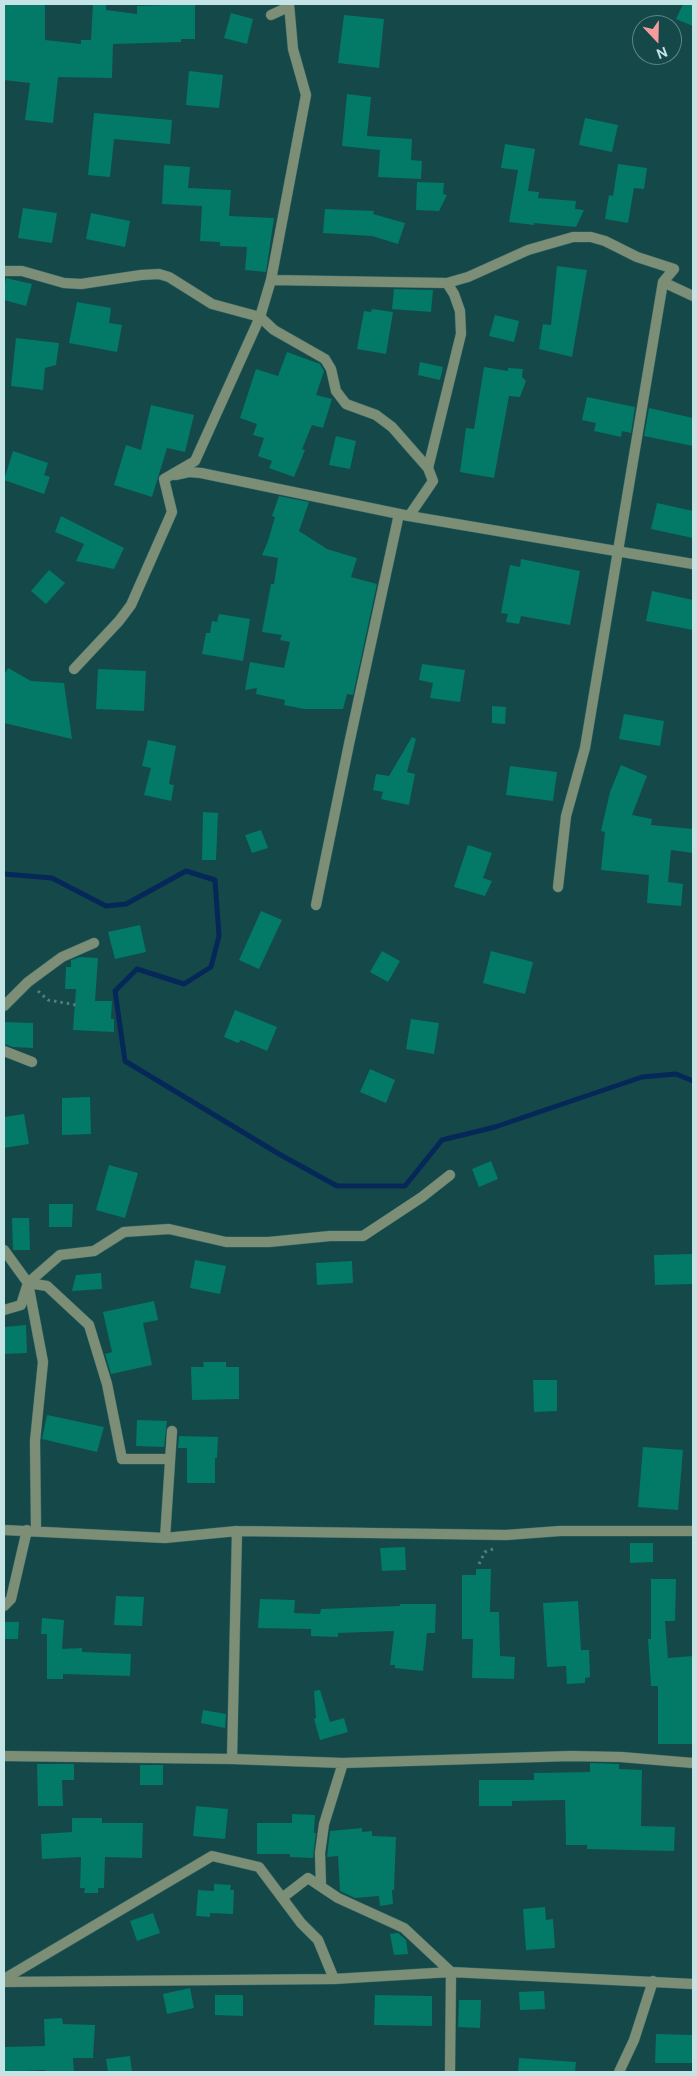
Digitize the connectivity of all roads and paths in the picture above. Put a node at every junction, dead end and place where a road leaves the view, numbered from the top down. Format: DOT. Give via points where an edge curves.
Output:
graph roads {
  1 [pos="289,4"];
  2 [pos="271,15"];
  3 [pos="4,271"];
  4 [pos="272,280"];
  5 [pos="664,282"];
  6 [pos="447,283"];
  7 [pos="693,296"];
  8 [pos="260,317"];
  9 [pos="428,468"];
  10 [pos="164,479"];
  11 [pos="404,515"];
  12 [pos="620,551"];
  13 [pos="693,564"];
  14 [pos="74,669"];
  15 [pos="558,886"];
  16 [pos="316,905"];
  17 [pos="94,943"];
  18 [pos="28,982"];
  19 [pos="76,1005"];
  20 [pos="4,1006"];
  21 [pos="4,1051"];
  22 [pos="32,1062"];
  23 [pos="450,1175"];
  24 [pos="4,1250"];
  25 [pos="28,1283"];
  26 [pos="4,1310"];
  27 [pos="172,1431"];
  28 [pos="170,1459"];
  29 [pos="4,1530"];
  30 [pos="32,1530"];
  31 [pos="693,1530"];
  32 [pos="238,1531"];
  33 [pos="165,1538"];
  34 [pos="4,1606"];
  35 [pos="4,1756"];
  36 [pos="232,1759"];
  37 [pos="344,1763"];
  38 [pos="693,1763"];
  39 [pos="321,1886"];
  40 [pos="282,1898"];
  41 [pos="451,1972"];
  42 [pos="334,1979"];
  43 [pos="4,1981"];
  44 [pos="653,1981"];
  45 [pos="693,1984"];
  46 [pos="450,2072"];
  47 [pos="620,2072"];
  1 -- 2 [label="street"];
  1 -- 4 [label="street" via="293,49 306,95"];
  3 -- 8 [label="street" via="22,271 64,284 159,274 212,304"];
  4 -- 6 [label="street"];
  4 -- 8 [label="street"];
  5 -- 6 [label="street" via="674,269 637,257 605,241 573,237 528,250"];
  5 -- 7 [label="street"];
  5 -- 12 [label="street"];
  6 -- 9 [label="street" via="460,311 461,334"];
  8 -- 9 [label="street" via="274,330 325,359 336,391 346,404 376,415 392,427"];
  8 -- 10 [label="street" via="195,461"];
  9 -- 11 [label="street" via="433,481"];
  10 -- 11 [label="street" via="178,474 201,473"];
  10 -- 14 [label="street" via="172,512 131,605"];
  11 -- 12 [label="street"];
  11 -- 16 [label="street" via="351,734"];
  12 -- 13 [label="street"];
  12 -- 15 [label="street" via="585,748 566,816"];
  17 -- 18 [label="street" via="62,957"];
  18 -- 19 [label="path" via="48,1000"];
  18 -- 20 [label="street"];
  21 -- 22 [label="street"];
  23 -- 25 [label="street" via="363,1236 226,1242 170,1229 124,1232 94,1251 60,1255"];
  24 -- 25 [label="street"];
  25 -- 26 [label="street" via="21,1305"];
  25 -- 28 [label="street" via="47,1286 89,1324 107,1384 122,1459"];
  25 -- 30 [label="street" via="43,1362 34,1441"];
  27 -- 28 [label="street"];
  28 -- 33 [label="street"];
  29 -- 30 [label="street"];
  30 -- 33 [label="street"];
  30 -- 34 [label="street" via="11,1599"];
  31 -- 32 [label="street" via="560,1531 506,1535"];
  32 -- 33 [label="street"];
  32 -- 36 [label="street"];
  35 -- 36 [label="street"];
  36 -- 37 [label="street"];
  37 -- 38 [label="street" via="571,1756"];
  37 -- 39 [label="street" via="324,1824 320,1853"];
  39 -- 40 [label="street" via="308,1878"];
  39 -- 41 [label="street" via="338,1898 404,1928"];
  40 -- 42 [label="street" via="318,1940"];
  40 -- 43 [label="street" via="259,1867 212,1856"];
  41 -- 42 [label="street"];
  41 -- 44 [label="street"];
  41 -- 46 [label="street"];
  42 -- 43 [label="street"];
  44 -- 45 [label="street"];
  44 -- 47 [label="street"];
}
